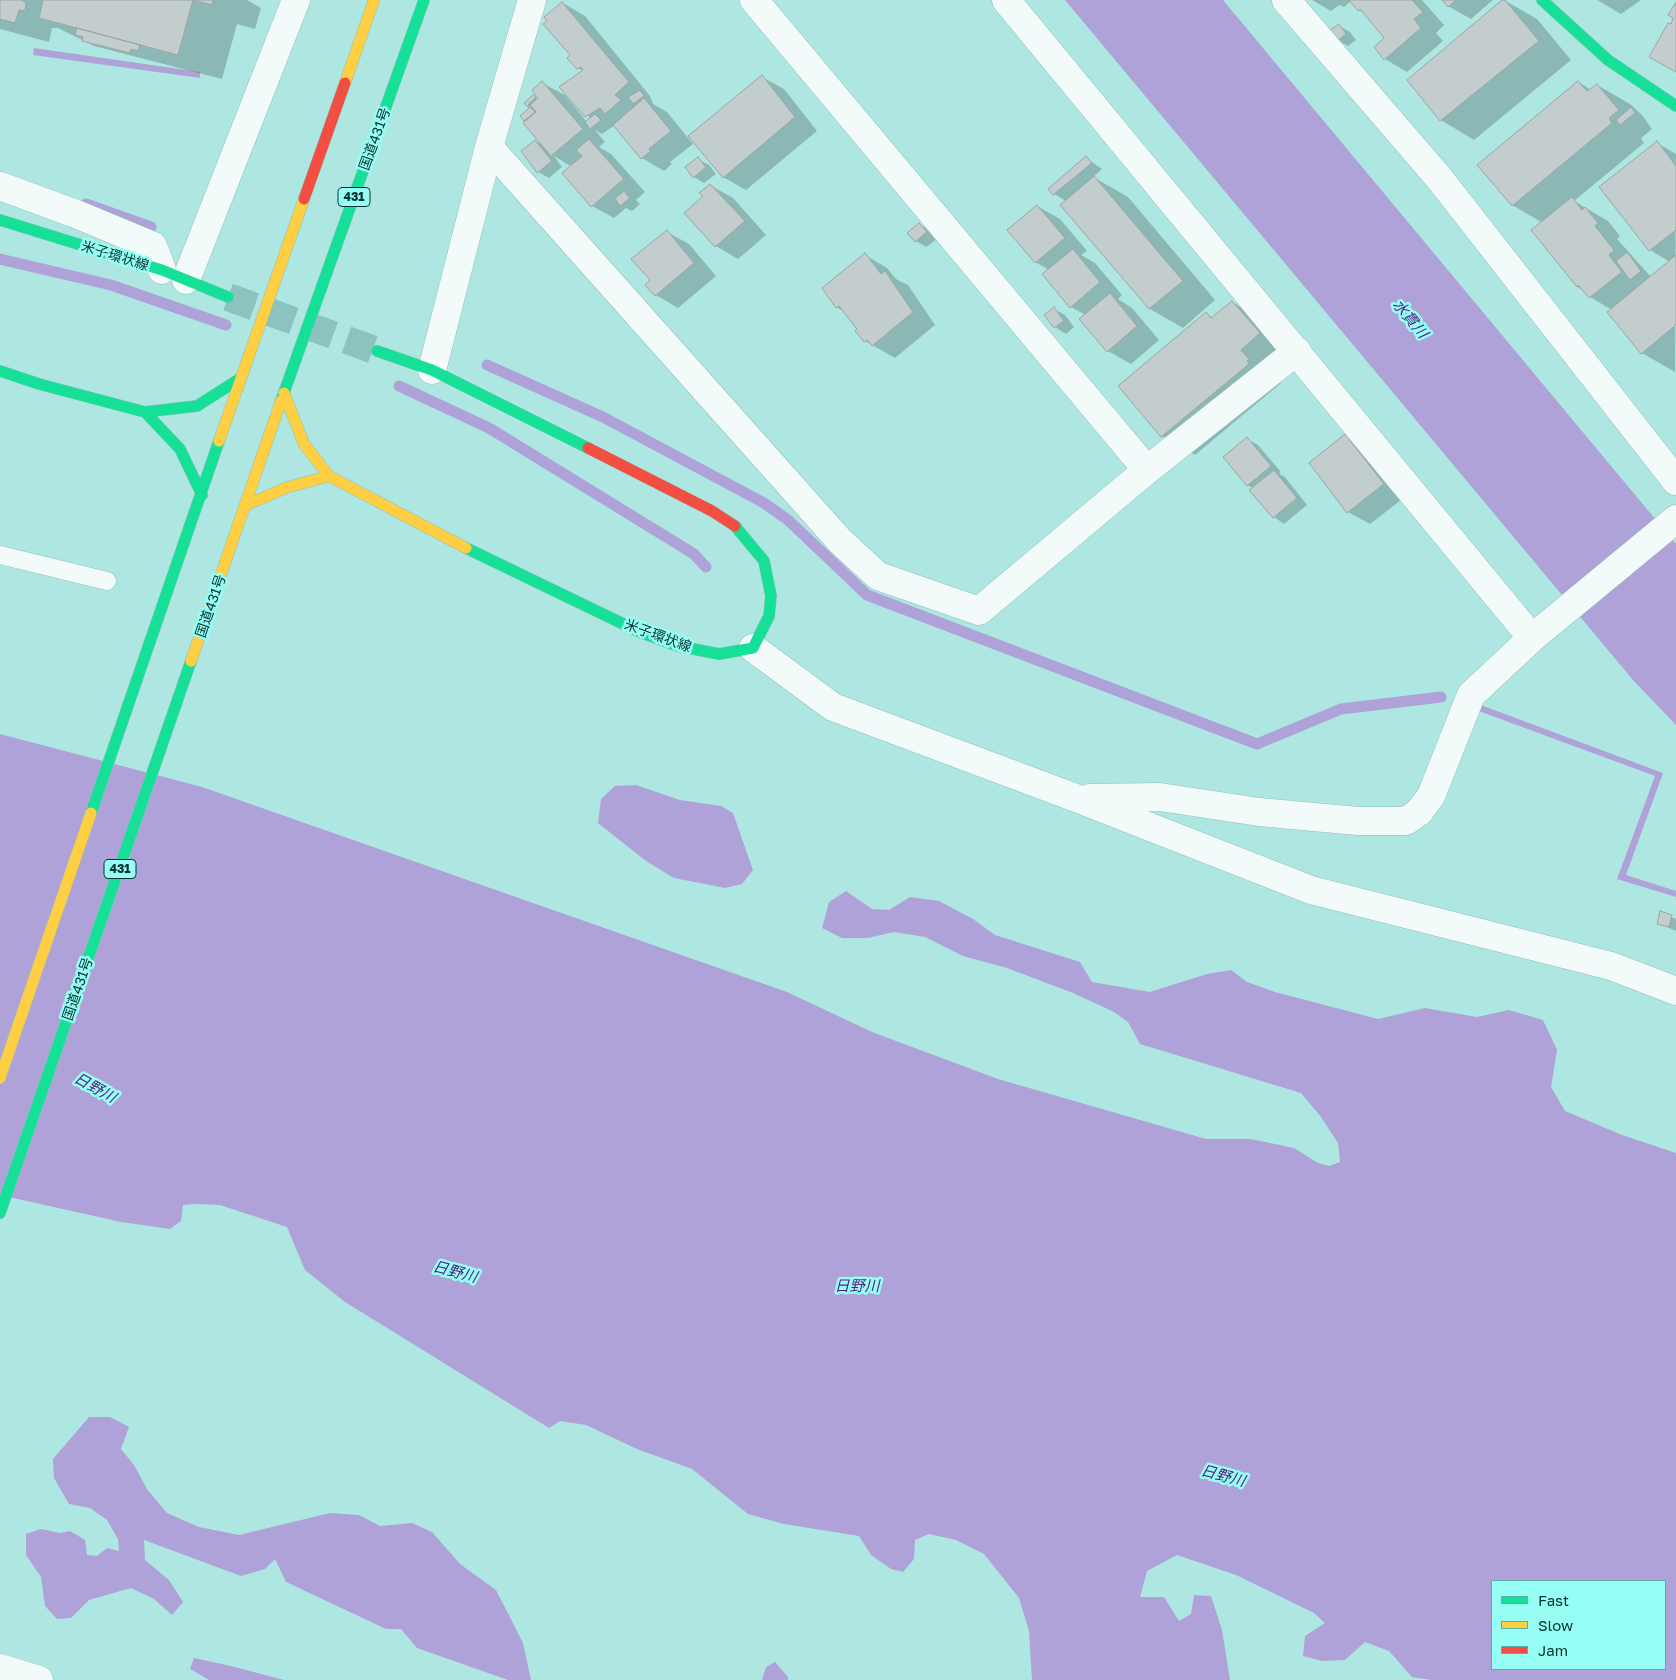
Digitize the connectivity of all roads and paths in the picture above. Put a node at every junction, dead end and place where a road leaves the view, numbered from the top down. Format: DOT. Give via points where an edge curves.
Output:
graph roads {
  1 [pos="296,0"];
  2 [pos="374,0"];
  3 [pos="424,0"];
  4 [pos="532,0"];
  5 [pos="754,0"];
  6 [pos="1006,0"];
  7 [pos="1286,0"];
  8 [pos="1542,0"];
  9 [pos="1676,106"];
  10 [pos="489,147"];
  11 [pos="0,186"];
  12 [pos="0,220"];
  13 [pos="174,276"];
  14 [pos="228,297"];
  15 [pos="1296,351"];
  16 [pos="377,352"];
  17 [pos="432,370"];
  18 [pos="0,372"];
  19 [pos="241,378"];
  20 [pos="284,394"];
  21 [pos="145,412"];
  22 [pos="1147,470"];
  23 [pos="329,476"];
  24 [pos="1676,481"];
  25 [pos="202,496"];
  26 [pos="246,505"];
  27 [pos="1676,520"];
  28 [pos="0,555"];
  29 [pos="107,581"];
  30 [pos="1532,638"];
  31 [pos="753,648"];
  32 [pos="1076,798"];
  33 [pos="1676,991"];
  34 [pos="0,1078"];
  35 [pos="0,1213"];
  36 [pos="0,1668"];
  37 [pos="39,1680"];
  1 -- 13 [label="street"];
  2 -- 19 [label="main road"];
  3 -- 20 [label="main road, 国道431号 / 431"];
  4 -- 10 [label="street"];
  5 -- 22 [label="street"];
  6 -- 15 [label="street"];
  7 -- 24 [label="street" via="1438,178"];
  8 -- 9 [label="main road" via="1608,60"];
  10 -- 17 [label="street"];
  10 -- 22 [label="street" via="840,541 878,576 980,611"];
  11 -- 13 [label="street" via="153,246"];
  12 -- 13 [label="main road, 米子環状線"];
  13 -- 14 [label="main road, 米子環状線"];
  15 -- 22 [label="street"];
  15 -- 30 [label="street"];
  16 -- 17 [label="main road"];
  17 -- 31 [label="main road" via="712,510 736,527 764,560 771,596 769,616"];
  18 -- 21 [label="main road"];
  19 -- 21 [label="main road" via="197,406"];
  19 -- 25 [label="main road"];
  20 -- 23 [label="main road, 米子環状線" via="304,444"];
  20 -- 26 [label="main road, 国道431号 / 431"];
  21 -- 25 [label="main road" via="180,449"];
  23 -- 26 [label="main road" via="288,487"];
  23 -- 31 [label="main road, 米子環状線" via="500,566 640,632 678,646 719,654"];
  25 -- 34 [label="main road"];
  26 -- 35 [label="main road, 国道431号 / 431"];
  27 -- 30 [label="street"];
  28 -- 29 [label="lane"];
  30 -- 32 [label="street" via="1471,695 1431,796 1419,812 1406,821 1358,822 1160,797"];
  31 -- 32 [label="street" via="832,707"];
  32 -- 33 [label="street" via="1311,890 1611,966"];
  36 -- 37 [label="street"];
}
